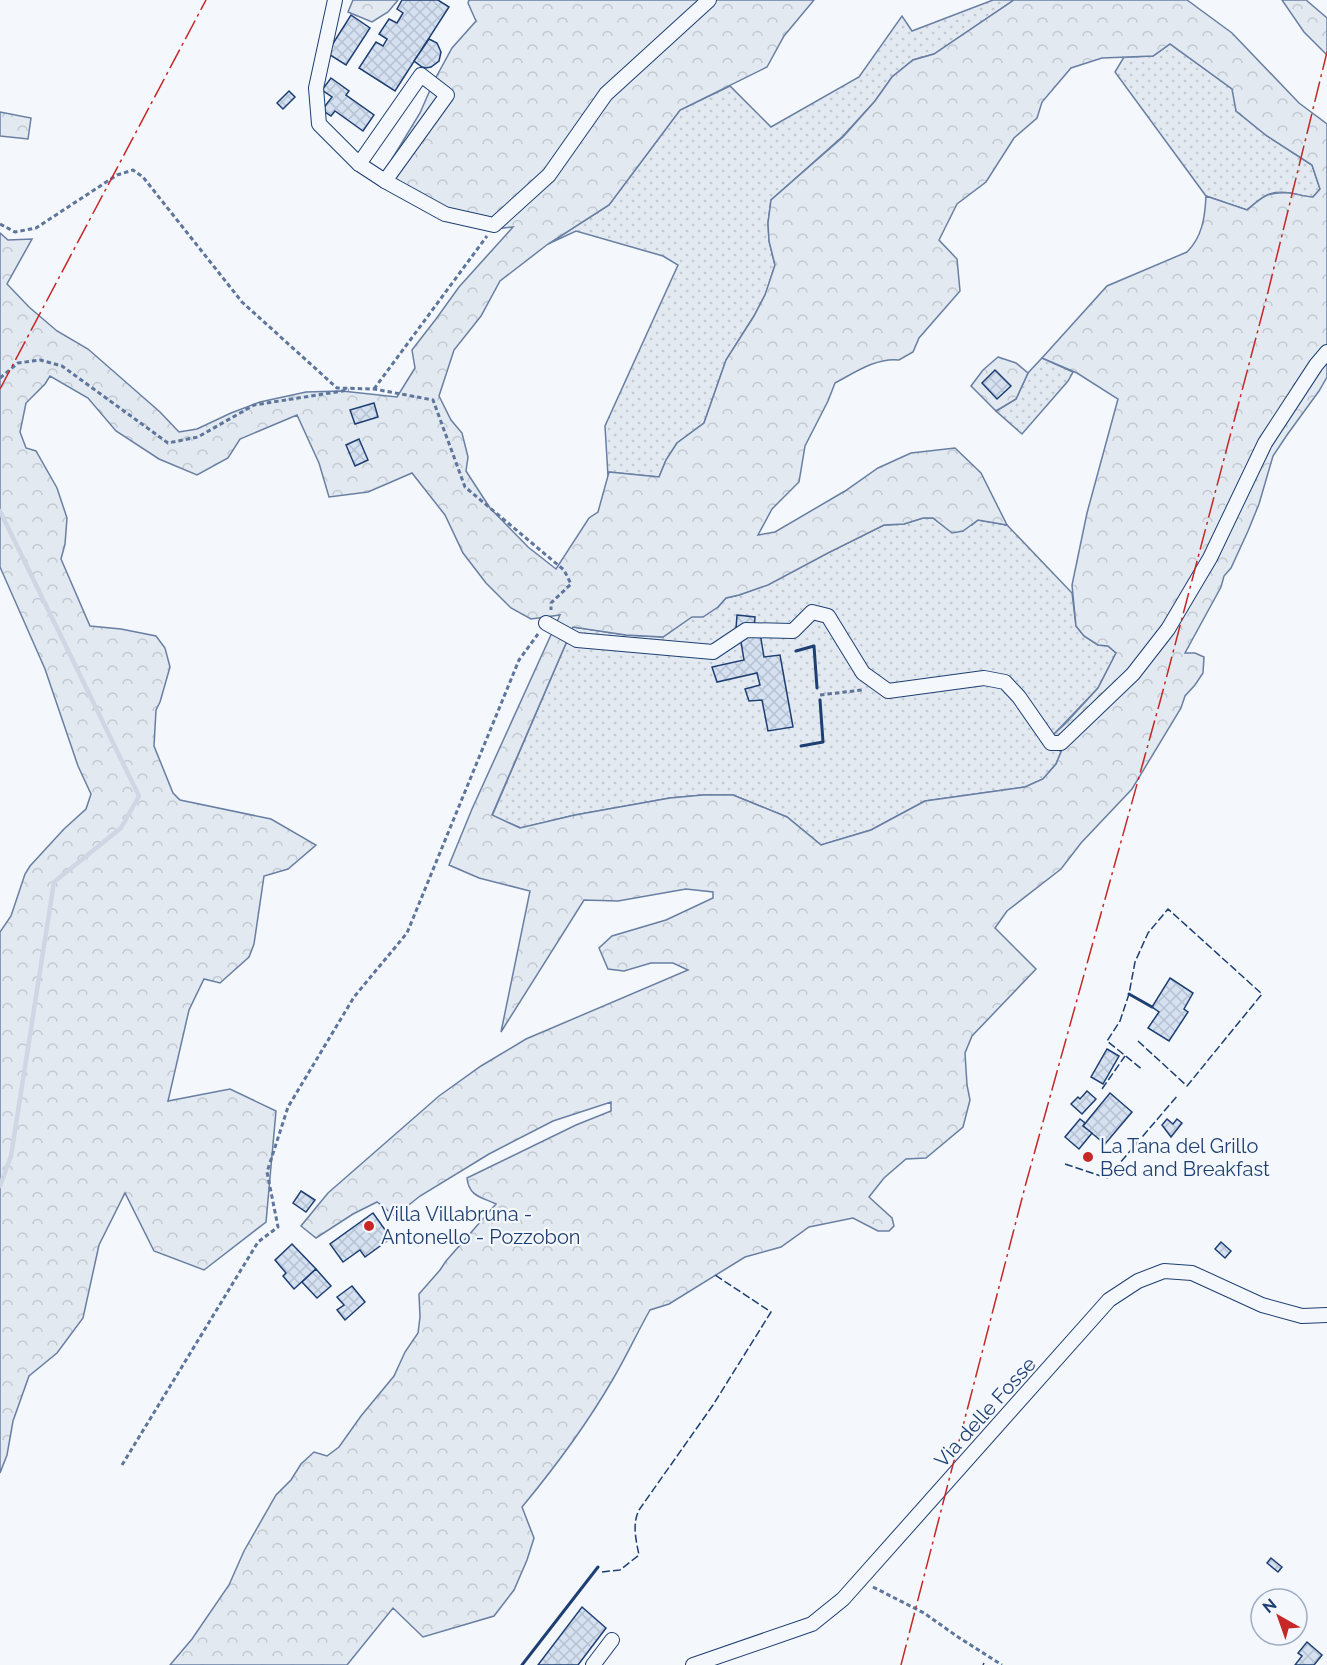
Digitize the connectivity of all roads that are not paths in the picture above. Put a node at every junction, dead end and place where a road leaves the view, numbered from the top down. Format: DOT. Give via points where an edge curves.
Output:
graph roads {
  1 [pos="336,0"];
  2 [pos="709,0"];
  3 [pos="359,164"];
  4 [pos="385,181"];
  5 [pos="1327,352"];
  6 [pos="546,622"];
  7 [pos="1327,1315"];
  8 [pos="612,1640"];
  9 [pos="593,1665"];
  10 [pos="693,1665"];
  1 -- 3 [label="street" via="316,88 319,124"];
  2 -- 4 [label="street" via="606,94 549,175 494,225 445,214"];
  3 -- 4 [label="street"];
  3 -- 4 [label="street" via="421,75 447,94"];
  5 -- 6 [label="street" via="1265,443 1210,558 1168,629 1133,674 1061,743 1051,743 1005,682 984,678 888,692 863,673 828,616 812,612 792,631 746,630 713,652 577,640"];
  7 -- 10 [label="street, Via delle Fosse" via="1302,1316 1262,1305 1192,1273 1164,1270 1138,1281 1109,1300 843,1599 812,1624"];
  8 -- 9 [label="street"];
}
